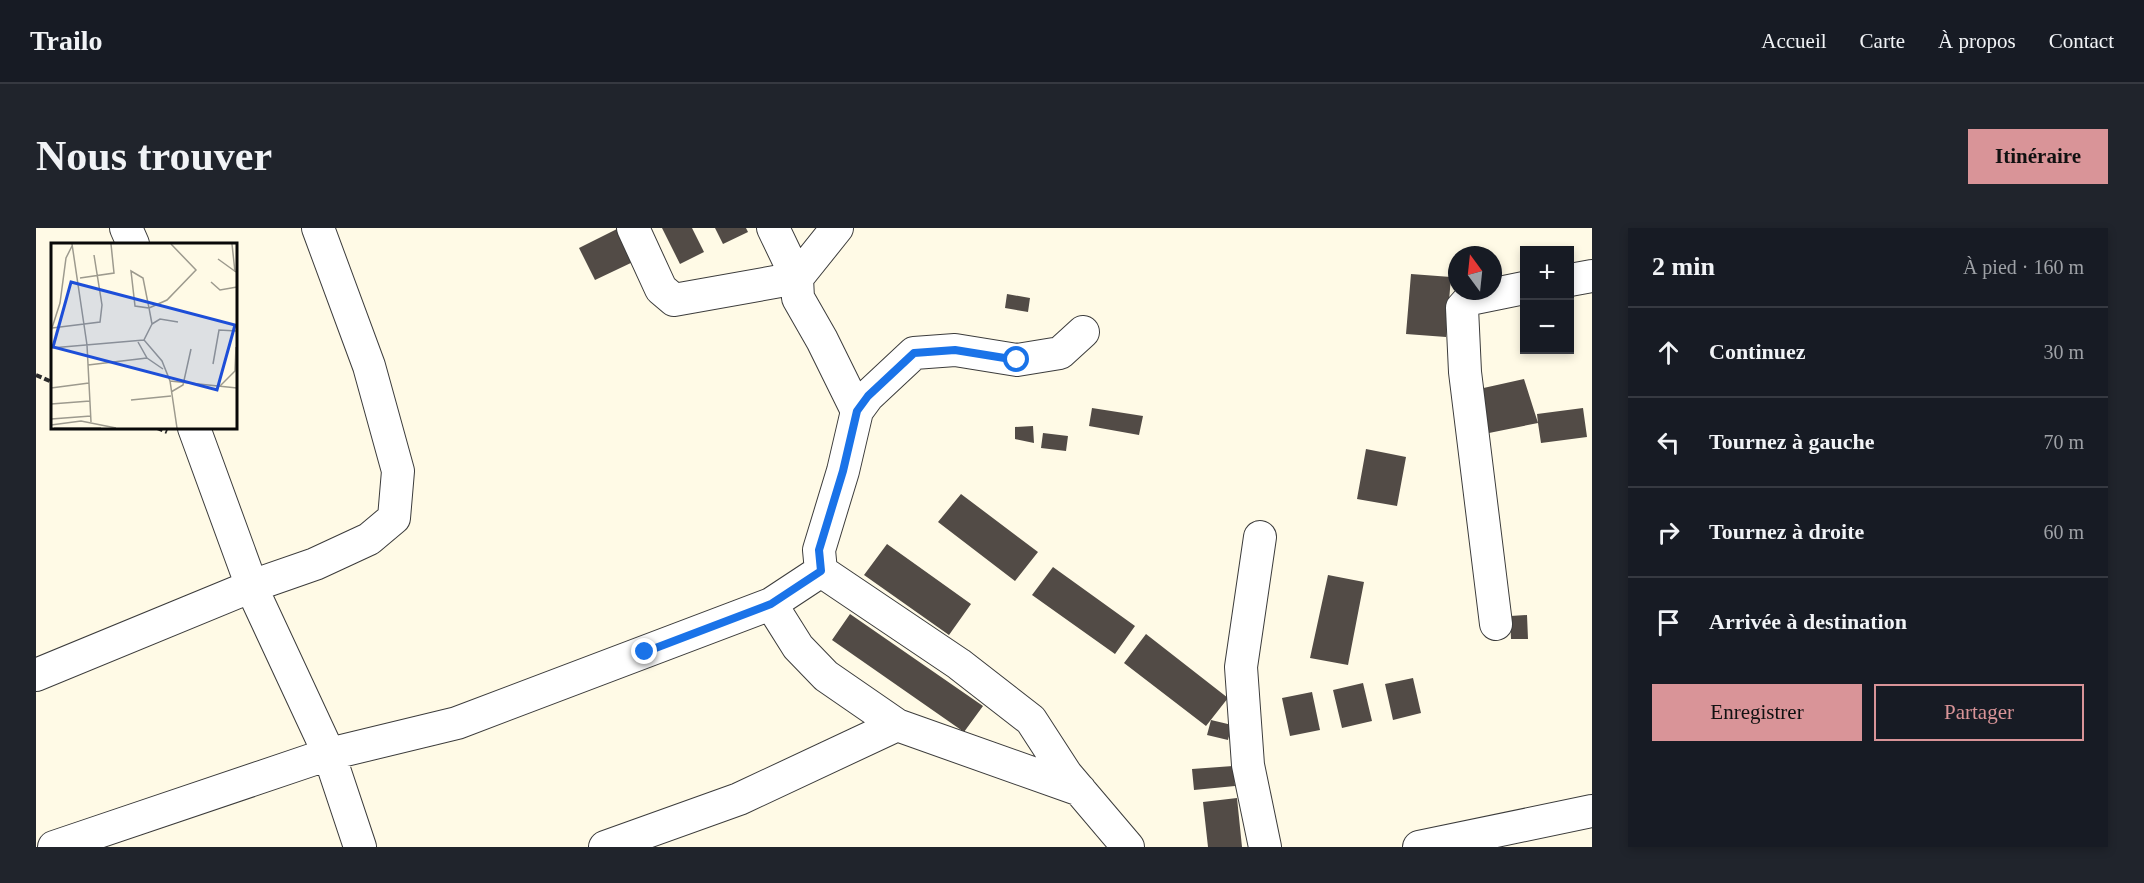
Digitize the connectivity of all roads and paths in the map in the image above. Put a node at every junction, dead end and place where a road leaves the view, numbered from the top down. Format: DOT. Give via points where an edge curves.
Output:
graph roads {
  1 [pos="126,228"];
  2 [pos="318,228"];
  3 [pos="633,228"];
  4 [pos="773,228"];
  5 [pos="837,228"];
  6 [pos="133,243"];
  7 [pos="1592,276"];
  8 [pos="796,278"];
  9 [pos="1574,279"];
  10 [pos="1520,289"];
  11 [pos="1083,332"];
  12 [pos="36,375"];
  13 [pos="51,382"];
  14 [pos="857,411"];
  15 [pos="194,429"];
  16 [pos="1260,537"];
  17 [pos="821,571"];
  18 [pos="252,586"];
  19 [pos="771,604"];
  20 [pos="1496,624"];
  21 [pos="36,675"];
  22 [pos="897,725"];
  23 [pos="329,754"];
  24 [pos="1080,790"];
  25 [pos="1592,811"];
  26 [pos="54,847"];
  27 [pos="360,847"];
  28 [pos="605,847"];
  29 [pos="1128,847"];
  30 [pos="1265,847"];
  31 [pos="1419,847"];
  1 -- 6 [label="street"];
  2 -- 18 [label="street" via="369,366 398,471 394,518 369,539 315,564"];
  3 -- 8 [label="street" via="661,289 674,300"];
  4 -- 8 [label="street"];
  5 -- 8 [label="street"];
  7 -- 9 [label="street"];
  8 -- 14 [label="street" via="798,298"];
  10 -- 20 [label="street" via="1470,299 1462,308 1470,420"];
  11 -- 14 [label="street" via="1060,353 1017,360 955,350 914,353"];
  12 -- 13 [label="path"];
  14 -- 17 [label="street" via="819,550"];
  15 -- 18 [label="street"];
  16 -- 30 [label="street" via="1241,667 1248,765"];
  17 -- 19 [label="street"];
  17 -- 24 [label="street" via="959,664 1031,720"];
  18 -- 21 [label="street"];
  18 -- 23 [label="street"];
  19 -- 22 [label="street" via="798,647 826,676"];
  19 -- 23 [label="street" via="457,723"];
  22 -- 24 [label="street"];
  22 -- 28 [label="street" via="738,799"];
  23 -- 26 [label="street"];
  23 -- 27 [label="street"];
  24 -- 29 [label="street"];
  25 -- 31 [label="street"];
}
